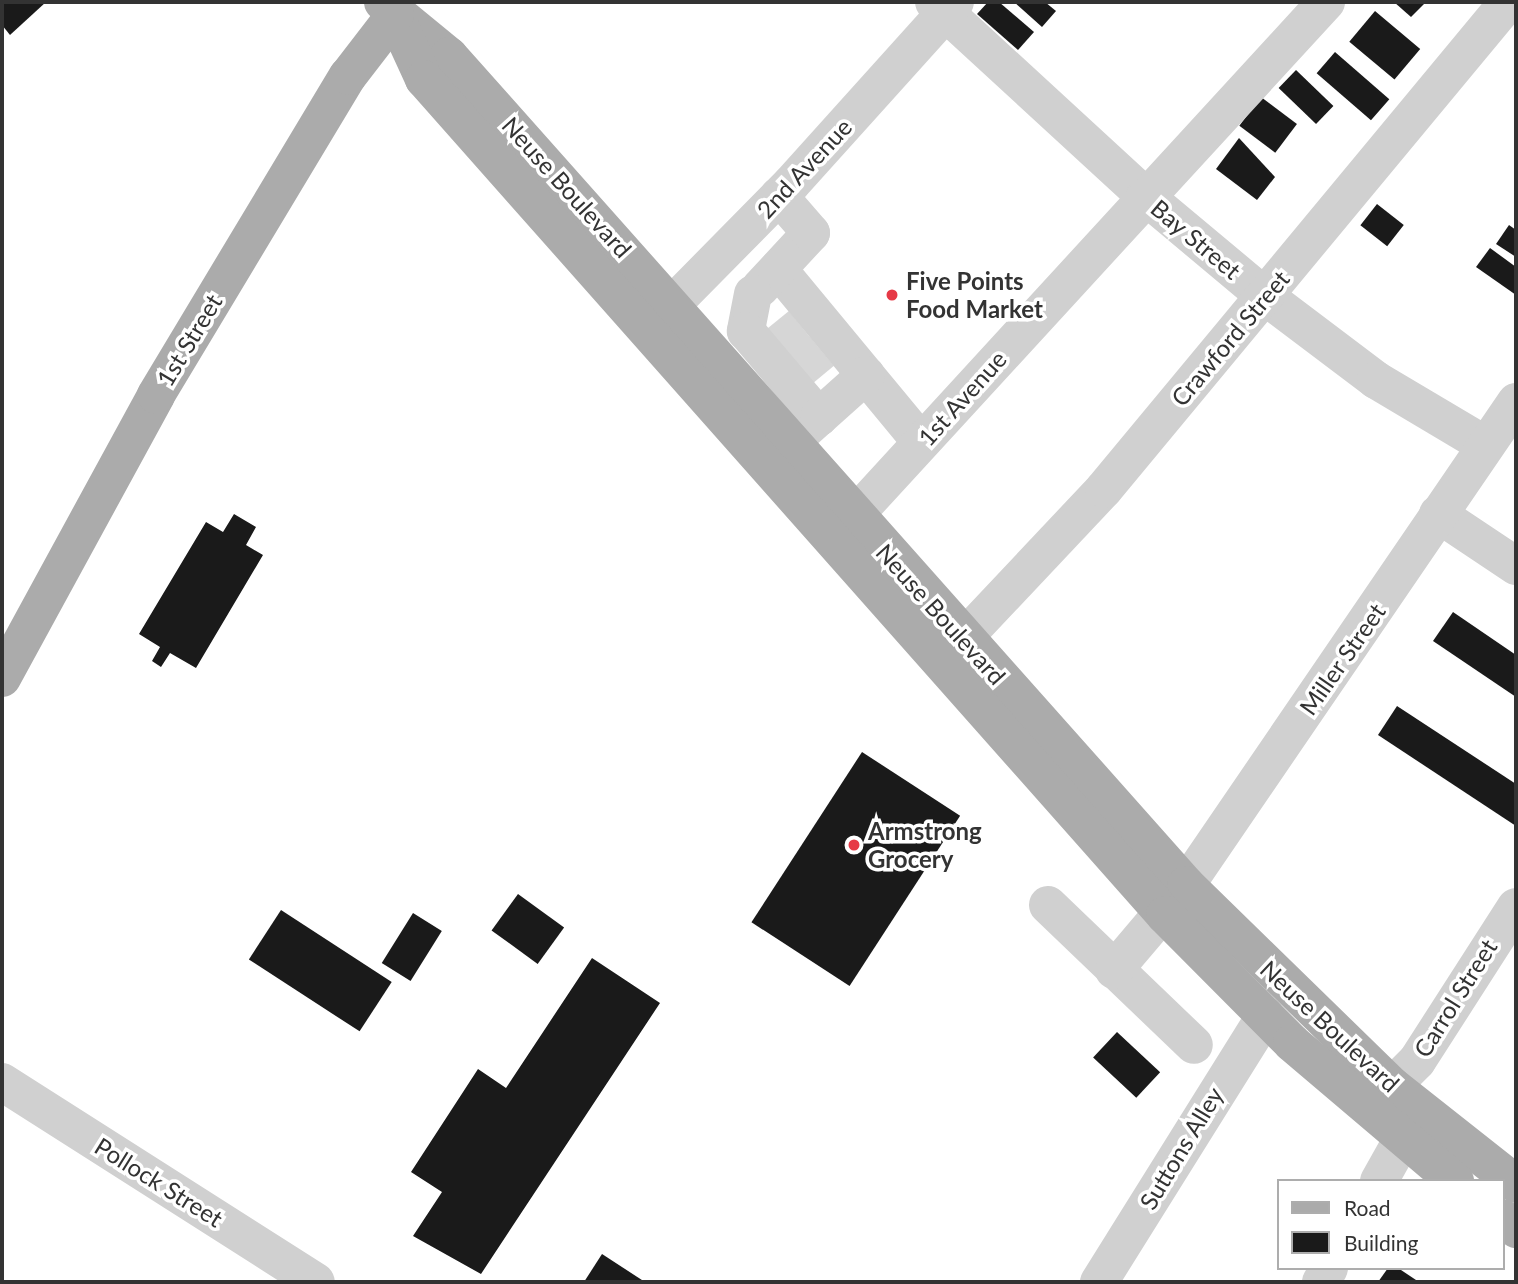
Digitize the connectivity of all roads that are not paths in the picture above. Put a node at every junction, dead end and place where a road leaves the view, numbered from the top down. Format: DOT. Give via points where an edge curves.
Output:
graph roads {
  1 [pos="1326,2"];
  2 [pos="1508,2"];
  3 [pos="945,5"];
  4 [pos="395,6"];
  5 [pos="779,196"];
  6 [pos="1145,196"];
  7 [pos="718,258"];
  8 [pos="766,281"];
  9 [pos="1266,297"];
  10 [pos="660,317"];
  11 [pos="794,346"];
  12 [pos="717,356"];
  13 [pos="866,375"];
  14 [pos="1516,402"];
  15 [pos="819,417"];
  16 [pos="791,442"];
  17 [pos="921,442"];
  18 [pos="1484,444"];
  19 [pos="1438,514"];
  20 [pos="854,516"];
  21 [pos="1516,566"];
  22 [pos="952,651"];
  23 [pos="2,677"];
  24 [pos="1175,900"];
  25 [pos="1048,905"];
  26 [pos="1516,907"];
  27 [pos="1114,970"];
  28 [pos="1265,1016"];
  29 [pos="1194,1045"];
  30 [pos="2,1082"];
  31 [pos="1392,1086"];
  32 [pos="2,1091"];
  33 [pos="55,1116"];
  34 [pos="1402,1140"];
  35 [pos="1380,1179"];
  36 [pos="1452,1179"];
  37 [pos="1516,1184"];
  38 [pos="316,1282"];
  39 [pos="1099,1282"];
  1 -- 6 [label="street, 1st Avenue"];
  2 -- 9 [label="street, Crawford Street"];
  3 -- 5 [label="street, 2nd Avenue"];
  3 -- 6 [label="street, Bay Street"];
  4 -- 10 [label="main road, Neuse Boulevard" via="449,56"];
  4 -- 23 [label="main road, 1st Street" via="163,383"];
  5 -- 7 [label="street, 2nd Avenue"];
  5 -- 8 [label="street" via="811,233"];
  6 -- 9 [label="street, Bay Street"];
  6 -- 17 [label="street, 1st Avenue"];
  7 -- 8 [label="street"];
  7 -- 10 [label="street, 2nd Avenue"];
  8 -- 11 [label="street"];
  8 -- 11 [label="street"];
  9 -- 18 [label="street, Bay Street" via="1376,380"];
  9 -- 22 [label="street, Crawford Street" via="1104,489"];
  10 -- 12 [label="main road, Neuse Boulevard"];
  10 -- 22 [label="main road, Neuse Boulevard"];
  11 -- 12 [label="street"];
  11 -- 13 [label="street"];
  11 -- 15 [label="street"];
  12 -- 16 [label="main road, Neuse Boulevard"];
  13 -- 15 [label="street"];
  13 -- 17 [label="street"];
  14 -- 18 [label="street, Miller Street"];
  15 -- 16 [label="street"];
  16 -- 20 [label="main road, Neuse Boulevard"];
  17 -- 20 [label="street, 1st Avenue"];
  18 -- 19 [label="street, Miller Street"];
  19 -- 21 [label="street"];
  19 -- 24 [label="street, Miller Street"];
  20 -- 22 [label="main road, Neuse Boulevard"];
  22 -- 24 [label="main road, Neuse Boulevard"];
  24 -- 27 [label="street, Miller Street"];
  24 -- 28 [label="main road, Neuse Boulevard"];
  24 -- 31 [label="main road, Neuse Boulevard"];
  25 -- 27 [label="street"];
  26 -- 31 [label="street, Carrol Street" via="1417,1061"];
  27 -- 29 [label="street"];
  28 -- 34 [label="main road, Neuse Boulevard"];
  28 -- 39 [label="street, Suttons Alley"];
  30 -- 33 [label="street, Pollock Street"];
  31 -- 37 [label="main road, Neuse Boulevard"];
  32 -- 33 [label="street"];
  33 -- 38 [label="street, Pollock Street"];
  34 -- 35 [label="street"];
  34 -- 36 [label="main road, Neuse Boulevard"];
}
